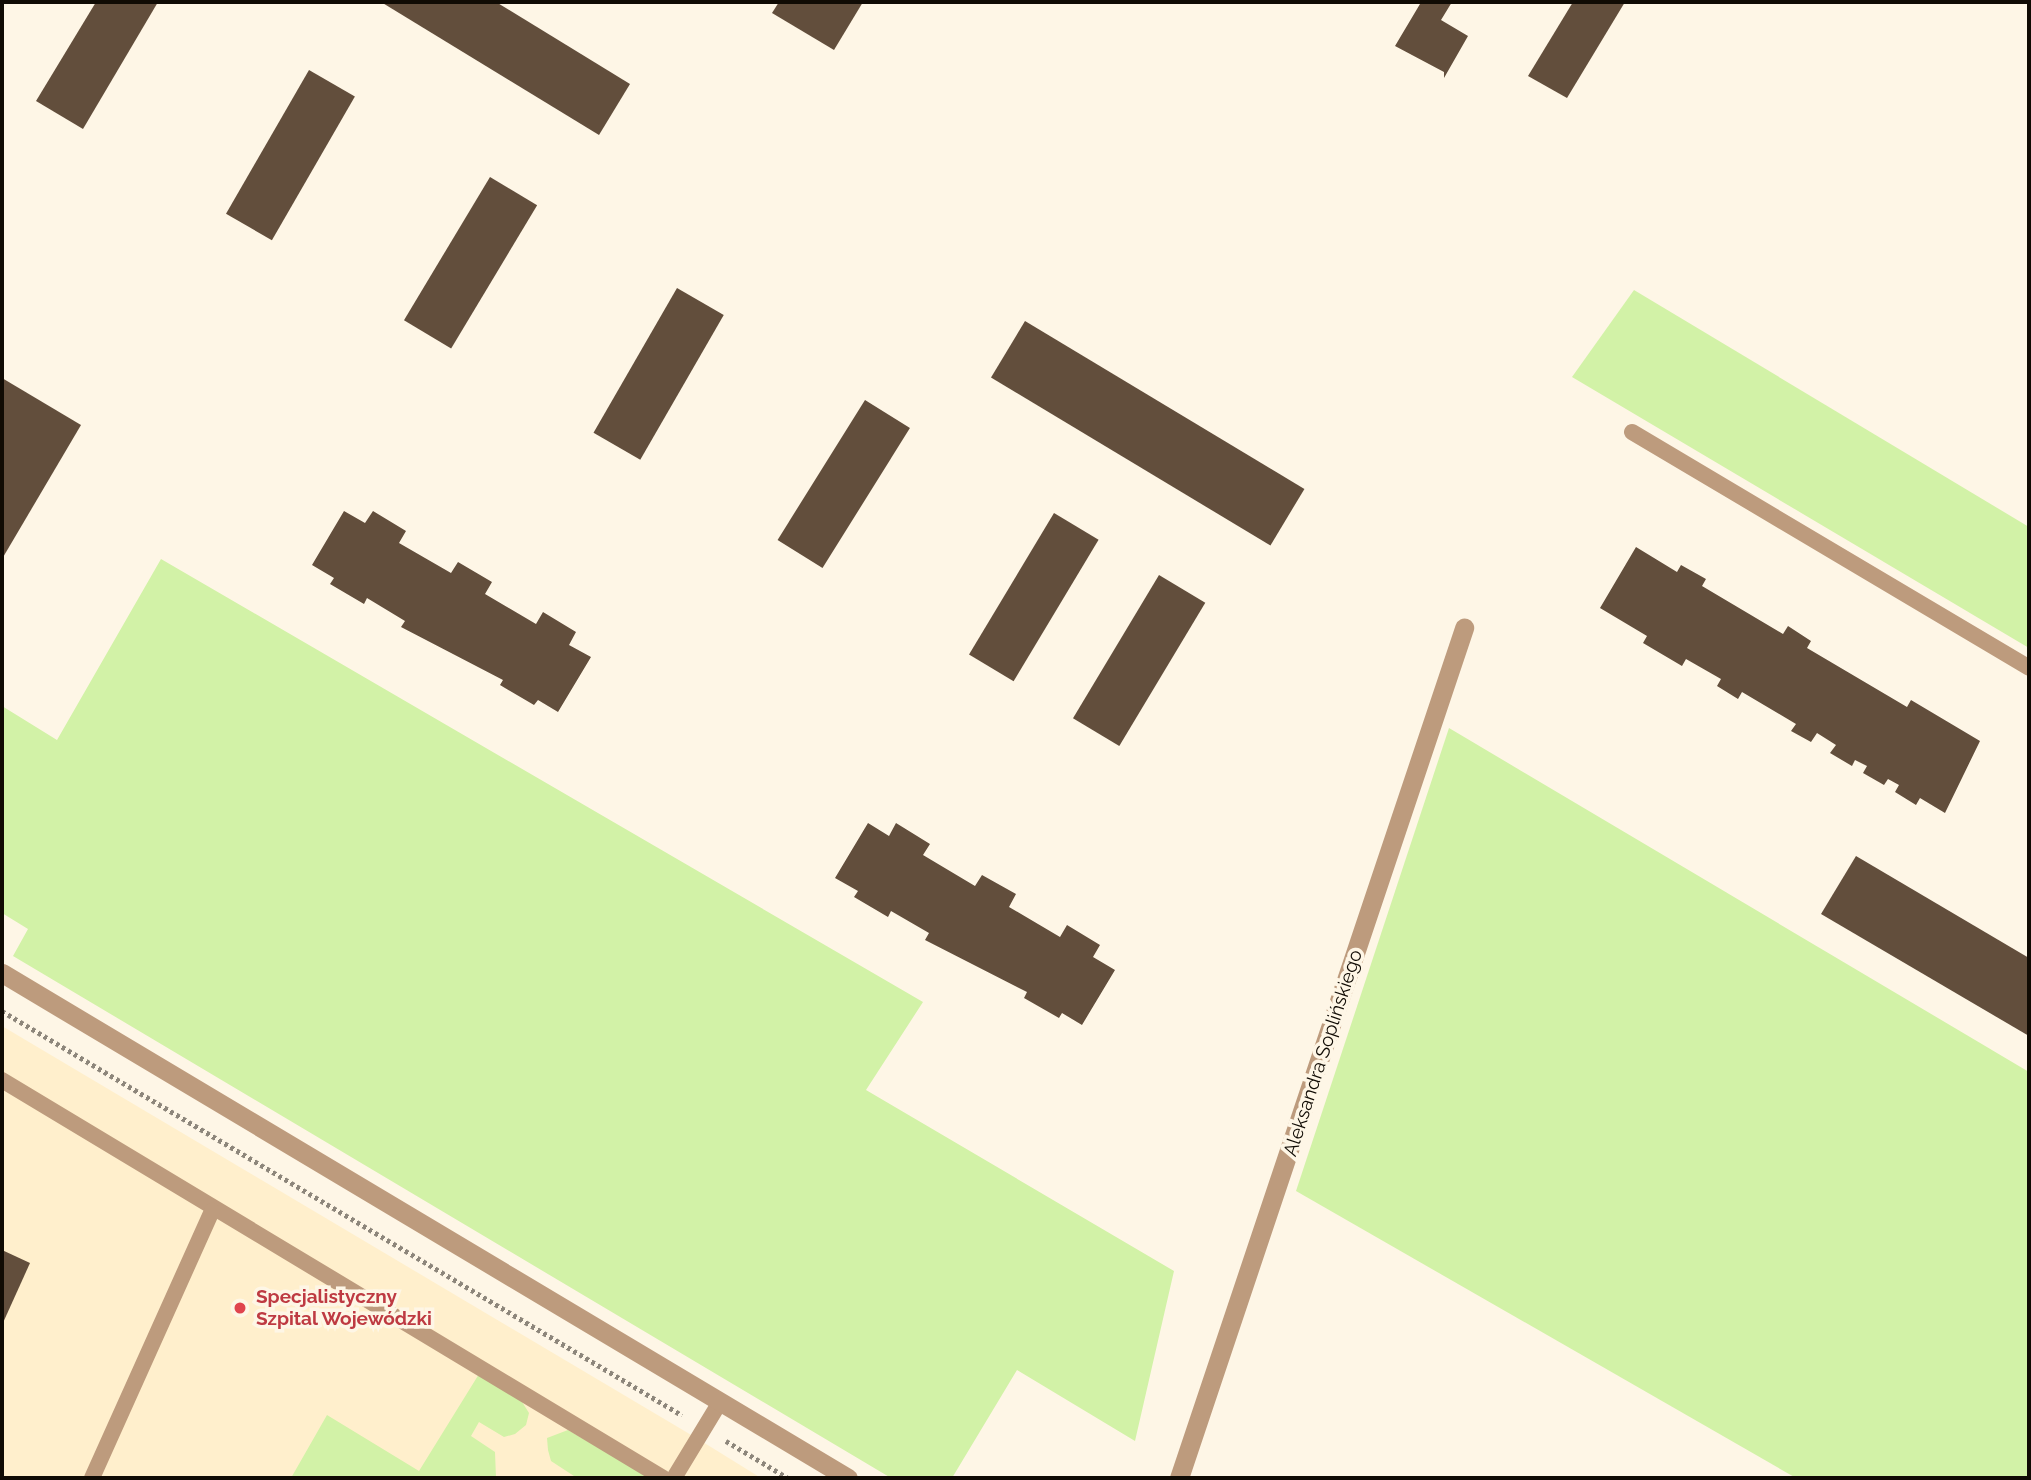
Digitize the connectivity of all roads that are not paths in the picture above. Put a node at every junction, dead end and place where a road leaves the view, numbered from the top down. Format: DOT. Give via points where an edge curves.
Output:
graph roads {
  1 [pos="1632,432"];
  2 [pos="1464,628"];
  3 [pos="2029,668"];
  4 [pos="2,973"];
  5 [pos="2,1080"];
  6 [pos="212,1211"];
  7 [pos="720,1402"];
  8 [pos="92,1478"];
  9 [pos="663,1478"];
  10 [pos="674,1478"];
  11 [pos="848,1478"];
  12 [pos="1180,1478"];
  1 -- 3 [label="lane"];
  2 -- 12 [label="street, Aleksandra Soplińskiego"];
  4 -- 7 [label="street"];
  5 -- 6 [label="lane"];
  6 -- 8 [label="lane"];
  6 -- 9 [label="lane"];
  7 -- 10 [label="lane"];
  7 -- 11 [label="street"];
}
